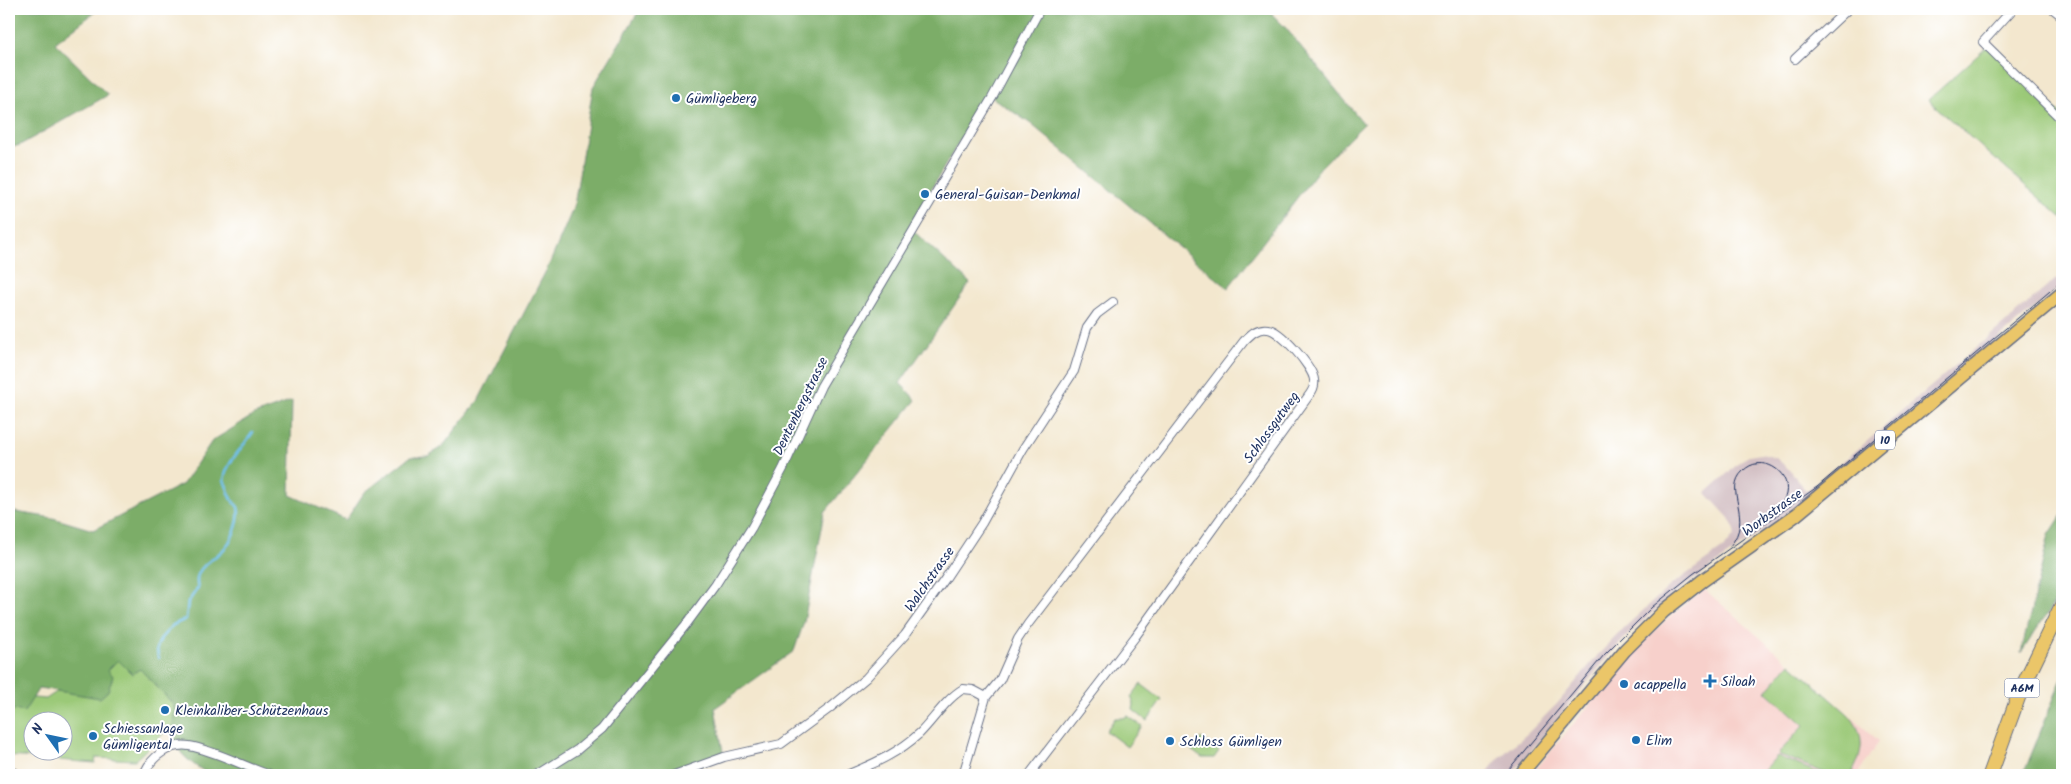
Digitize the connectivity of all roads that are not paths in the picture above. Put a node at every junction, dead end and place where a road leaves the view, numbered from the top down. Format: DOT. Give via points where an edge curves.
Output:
graph roads {
  1 [pos="1040,9"];
  2 [pos="1848,9"];
  3 [pos="2013,9"];
  4 [pos="2053,9"];
  5 [pos="2062,16"];
  6 [pos="1795,59"];
  7 [pos="2062,120"];
  8 [pos="2062,293"];
  9 [pos="1113,302"];
  10 [pos="2062,605"];
  11 [pos="2062,618"];
  12 [pos="986,697"];
  13 [pos="9,770"];
  14 [pos="20,775"];
  15 [pos="144,775"];
  16 [pos="270,775"];
  17 [pos="537,775"];
  18 [pos="674,775"];
  19 [pos="847,775"];
  20 [pos="963,775"];
  21 [pos="1029,775"];
  22 [pos="1520,775"];
  23 [pos="1990,775"];
  24 [pos="1997,775"];
  1 -- 17 [label="street, Dentenbergstrasse" via="987,107 821,386 783,469 716,584 602,729 577,750"];
  2 -- 6 [label="street"];
  3 -- 7 [label="street" via="1982,42"];
  4 -- 5 [label="street"];
  8 -- 22 [label="main road, Worbstrasse / 10" via="1796,515 1664,611 1625,650"];
  9 -- 18 [label="street, Walchstrasse" via="1097,314 1087,328 1074,371 945,579 905,635 866,678 782,744 724,757"];
  10 -- 23 [label="highway, A6M" via="2020,692"];
  11 -- 24 [label="highway, A6M" via="2026,694"];
  12 -- 19 [label="street" via="963,689 920,733 887,758"];
  12 -- 20 [label="street"];
  12 -- 21 [label="street, Schlossgutweg" via="1000,680 1018,638 1028,624 1244,341 1258,330 1277,332 1312,372 1314,383 1310,394 1135,637"];
  13 -- 14 [label="street"];
  15 -- 16 [label="street" via="158,755 182,745"];
}
